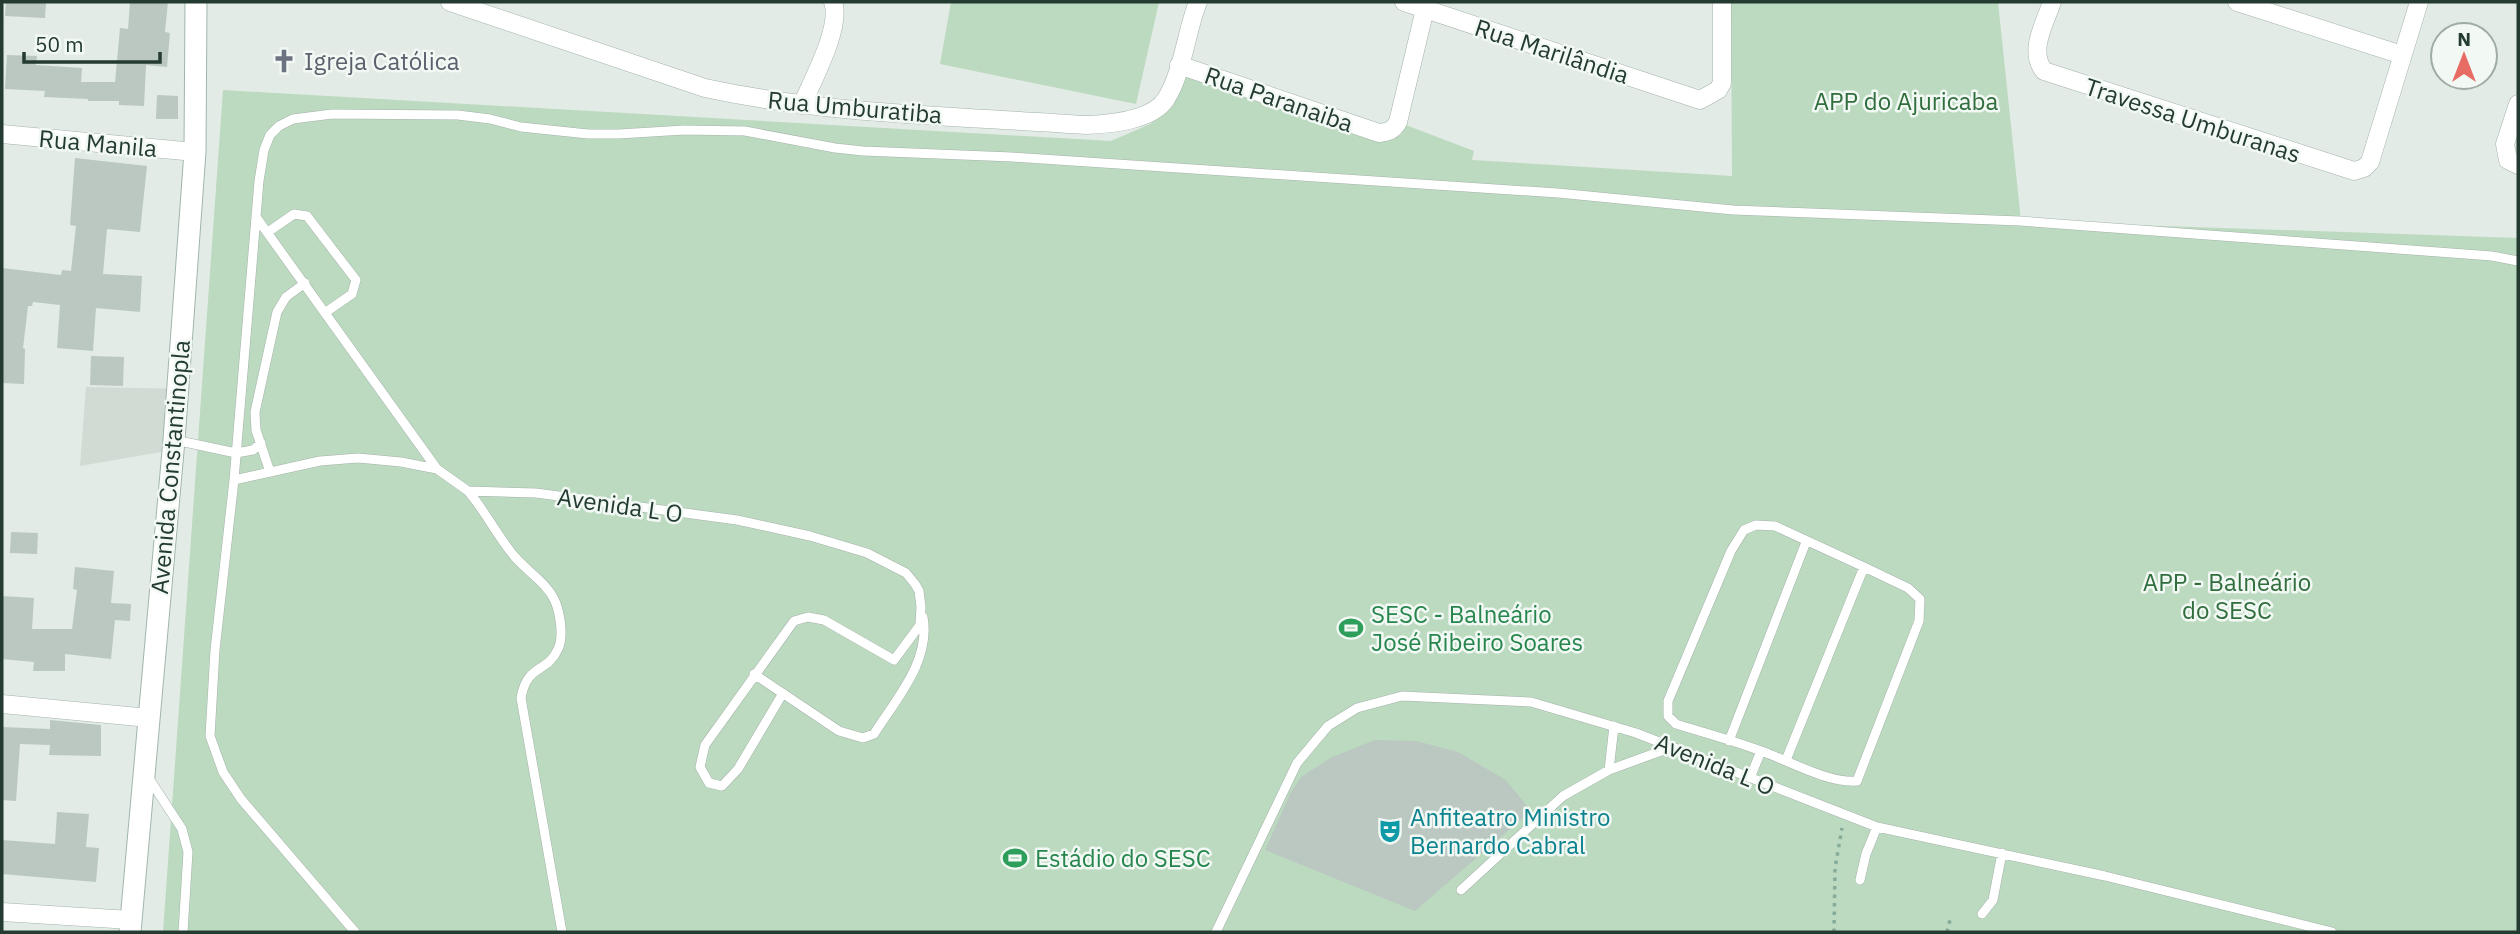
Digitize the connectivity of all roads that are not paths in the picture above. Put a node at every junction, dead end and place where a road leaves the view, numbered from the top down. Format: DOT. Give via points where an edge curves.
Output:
graph roads {
  1 [pos="196,2"];
  2 [pos="450,2"];
  3 [pos="833,2"];
  4 [pos="1198,2"];
  5 [pos="1404,2"];
  6 [pos="1722,2"];
  7 [pos="2052,2"];
  8 [pos="2237,2"];
  9 [pos="2419,2"];
  10 [pos="1425,9"];
  11 [pos="2402,55"];
  12 [pos="1179,65"];
  13 [pos="2518,104"];
  14 [pos="802,105"];
  15 [pos="2,134"];
  16 [pos="195,152"];
  17 [pos="2515,164"];
  18 [pos="256,217"];
  19 [pos="268,232"];
  20 [pos="2518,261"];
  21 [pos="305,283"];
  22 [pos="326,312"];
  23 [pos="174,440"];
  24 [pos="261,443"];
  25 [pos="236,453"];
  26 [pos="437,469"];
  27 [pos="270,472"];
  28 [pos="234,480"];
  29 [pos="468,491"];
  30 [pos="1806,542"];
  31 [pos="1864,568"];
  32 [pos="922,615"];
  33 [pos="754,674"];
  34 [pos="783,693"];
  35 [pos="2,704"];
  36 [pos="149,719"];
  37 [pos="1614,726"];
  38 [pos="1730,741"];
  39 [pos="1672,747"];
  40 [pos="1762,751"];
  41 [pos="1786,760"];
  42 [pos="143,769"];
  43 [pos="1609,770"];
  44 [pos="1750,778"];
  45 [pos="1877,827"];
  46 [pos="2002,853"];
  47 [pos="1860,880"];
  48 [pos="1461,890"];
  49 [pos="2,912"];
  50 [pos="1982,914"];
  51 [pos="130,926"];
  52 [pos="183,932"];
  53 [pos="355,932"];
  54 [pos="562,932"];
  55 [pos="1216,932"];
  56 [pos="2332,932"];
  1 -- 16 [label="street, Avenida Constantinopla"];
  2 -- 14 [label="street, Rua Umburatiba" via="705,88"];
  3 -- 14 [label="street" via="828,43"];
  4 -- 12 [label="street, Rua Umburatiba"];
  5 -- 10 [label="street, Rua Marilândia"];
  6 -- 10 [label="street, Rua Marilândia" via="1721,83 1718,90 1700,100"];
  7 -- 11 [label="street, Travessa Umburanas" via="2036,54 2044,71 2354,172 2370,162"];
  8 -- 11 [label="street"];
  9 -- 11 [label="street"];
  10 -- 12 [label="street, Rua Paranaiba" via="1398,122 1379,133"];
  12 -- 14 [label="street, Rua Umburatiba" via="1165,100 1155,109 1114,124"];
  13 -- 17 [label="street" via="2505,144 2508,160"];
  15 -- 16 [label="street, Rua Manila"];
  16 -- 23 [label="street, Avenida Constantinopla"];
  18 -- 19 [label="lane"];
  18 -- 20 [label="lane" via="264,150 279,126 293,119 332,114 458,115 568,132 745,131 863,151 1517,190 1732,210 2020,220"];
  18 -- 25 [label="lane"];
  19 -- 21 [label="lane"];
  19 -- 22 [label="lane" via="294,214 307,216 356,280 352,294"];
  21 -- 22 [label="lane"];
  21 -- 24 [label="lane" via="286,297 276,312 255,412"];
  22 -- 26 [label="lane"];
  23 -- 25 [label="lane"];
  23 -- 36 [label="street, Avenida Constantinopla"];
  24 -- 25 [label="lane" via="253,450"];
  24 -- 27 [label="lane"];
  25 -- 28 [label="lane"];
  26 -- 27 [label="lane" via="358,458"];
  26 -- 29 [label="lane"];
  27 -- 28 [label="lane"];
  28 -- 53 [label="lane" via="210,736 223,772 241,799"];
  29 -- 32 [label="lane, Avenida L O" via="550,495 737,520 810,536 867,553 906,573 919,591"];
  29 -- 54 [label="lane" via="514,556 545,584 560,619 560,647 550,662 530,674 521,698"];
  30 -- 31 [label="lane"];
  30 -- 38 [label="lane"];
  30 -- 38 [label="lane" via="1775,526 1744,530 1668,701 1668,716 1675,724"];
  31 -- 41 [label="lane"];
  31 -- 41 [label="lane" via="1908,588 1920,599 1919,621 1857,781 1836,779"];
  32 -- 33 [label="lane" via="920,625 894,660 824,620 808,617 794,621"];
  32 -- 34 [label="lane, Avenida L O" via="926,633 918,664 874,734 863,738 839,731"];
  33 -- 34 [label="lane"];
  33 -- 34 [label="lane" via="705,745 700,767 709,783 722,786 738,769"];
  35 -- 36 [label="street"];
  36 -- 42 [label="street, Avenida Constantinopla"];
  37 -- 39 [label="lane, Avenida L O"];
  37 -- 43 [label="lane"];
  37 -- 55 [label="lane, Avenida L O" via="1531,702 1402,696 1357,708 1328,726 1297,763"];
  38 -- 40 [label="lane"];
  39 -- 43 [label="lane"];
  39 -- 44 [label="lane, Avenida L O"];
  40 -- 41 [label="lane"];
  40 -- 44 [label="lane"];
  42 -- 51 [label="street, Avenida Constantinopla"];
  42 -- 52 [label="lane" via="182,829 188,852"];
  43 -- 48 [label="lane" via="1563,796"];
  44 -- 45 [label="lane, Avenida L O"];
  45 -- 46 [label="lane, Avenida L O"];
  45 -- 47 [label="lane"];
  46 -- 50 [label="lane" via="1993,900"];
  46 -- 56 [label="lane, Avenida L O"];
  49 -- 51 [label="street"];
}
